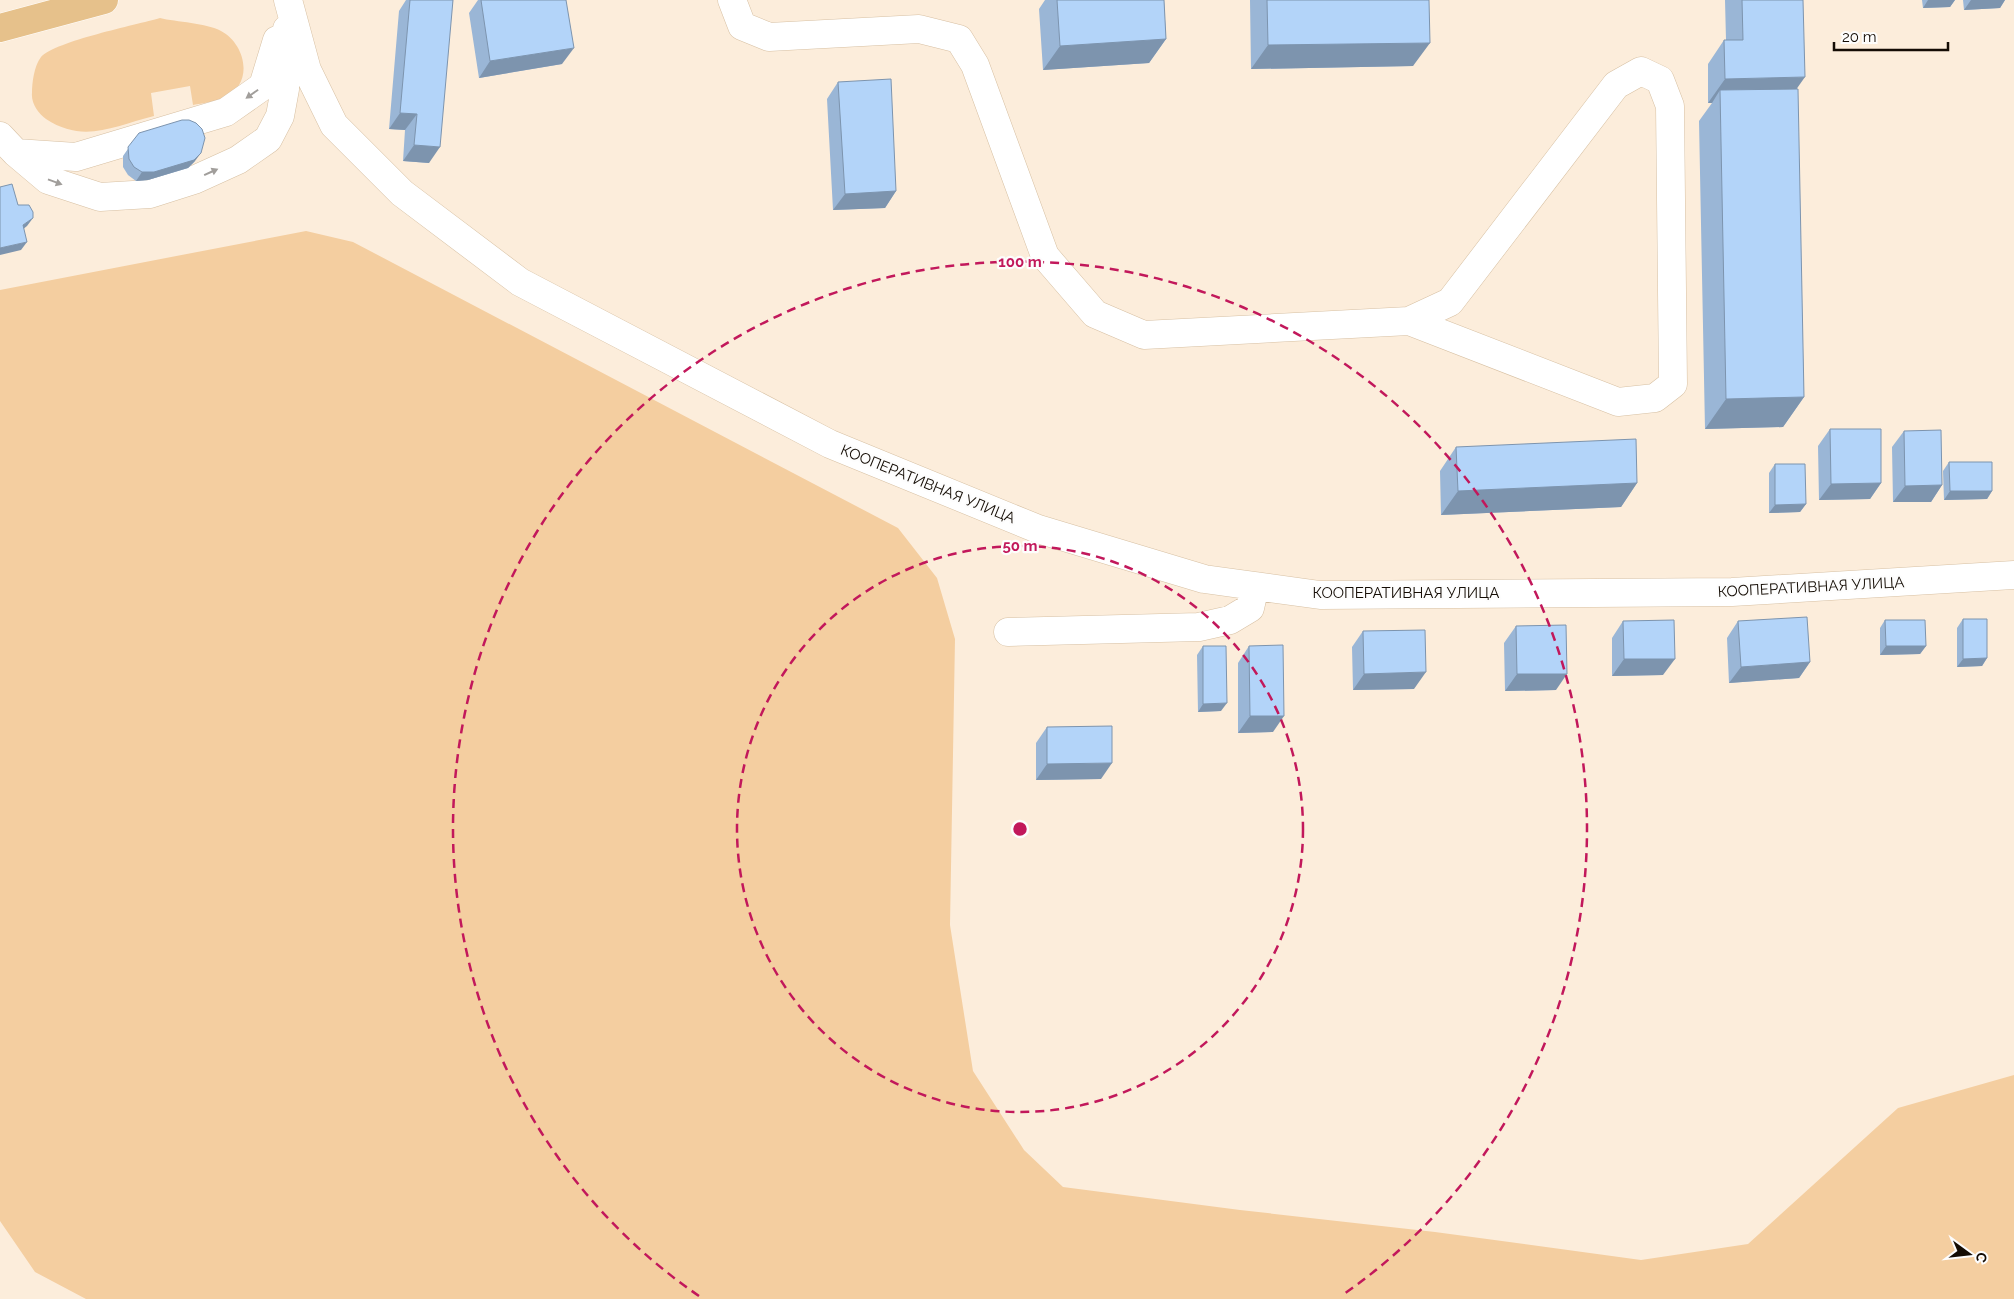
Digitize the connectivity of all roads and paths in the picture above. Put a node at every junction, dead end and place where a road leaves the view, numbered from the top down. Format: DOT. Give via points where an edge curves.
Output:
graph roads {
  1 [pos="104,0"];
  2 [pos="732,0"];
  3 [pos="288,1"];
  4 [pos="0,28"];
  5 [pos="8,145"];
  6 [pos="1409,321"];
  7 [pos="2014,575"];
  8 [pos="1256,586"];
  9 [pos="1008,632"];
  1 -- 4 [label="main road"];
  2 -- 6 [label="street" via="742,26 769,37 919,28 959,39 975,65 1045,256 1095,314 1144,335"];
  3 -- 5 [label="street, one-way" via="263,86 226,112 76,157"];
  5 -- 3 [label="street, one-way" via="48,180 100,197 150,194 194,180 238,160 268,139 280,116 285,89"];
  3 -- 8 [label="street, КООПЕРАТИВНАЯ УЛИЦА" via="307,70 334,125 402,193 520,282 830,444 1038,528 1204,579"];
  6 -- 6 [label="street" via="1450,302 1616,85 1641,71 1660,80 1670,106 1674,384 1655,398 1618,402"];
  7 -- 8 [label="street, КООПЕРАТИВНАЯ УЛИЦА" via="1732,592 1320,595"];
  8 -- 9 [label="street" via="1250,608 1230,620 1199,627"];
}
